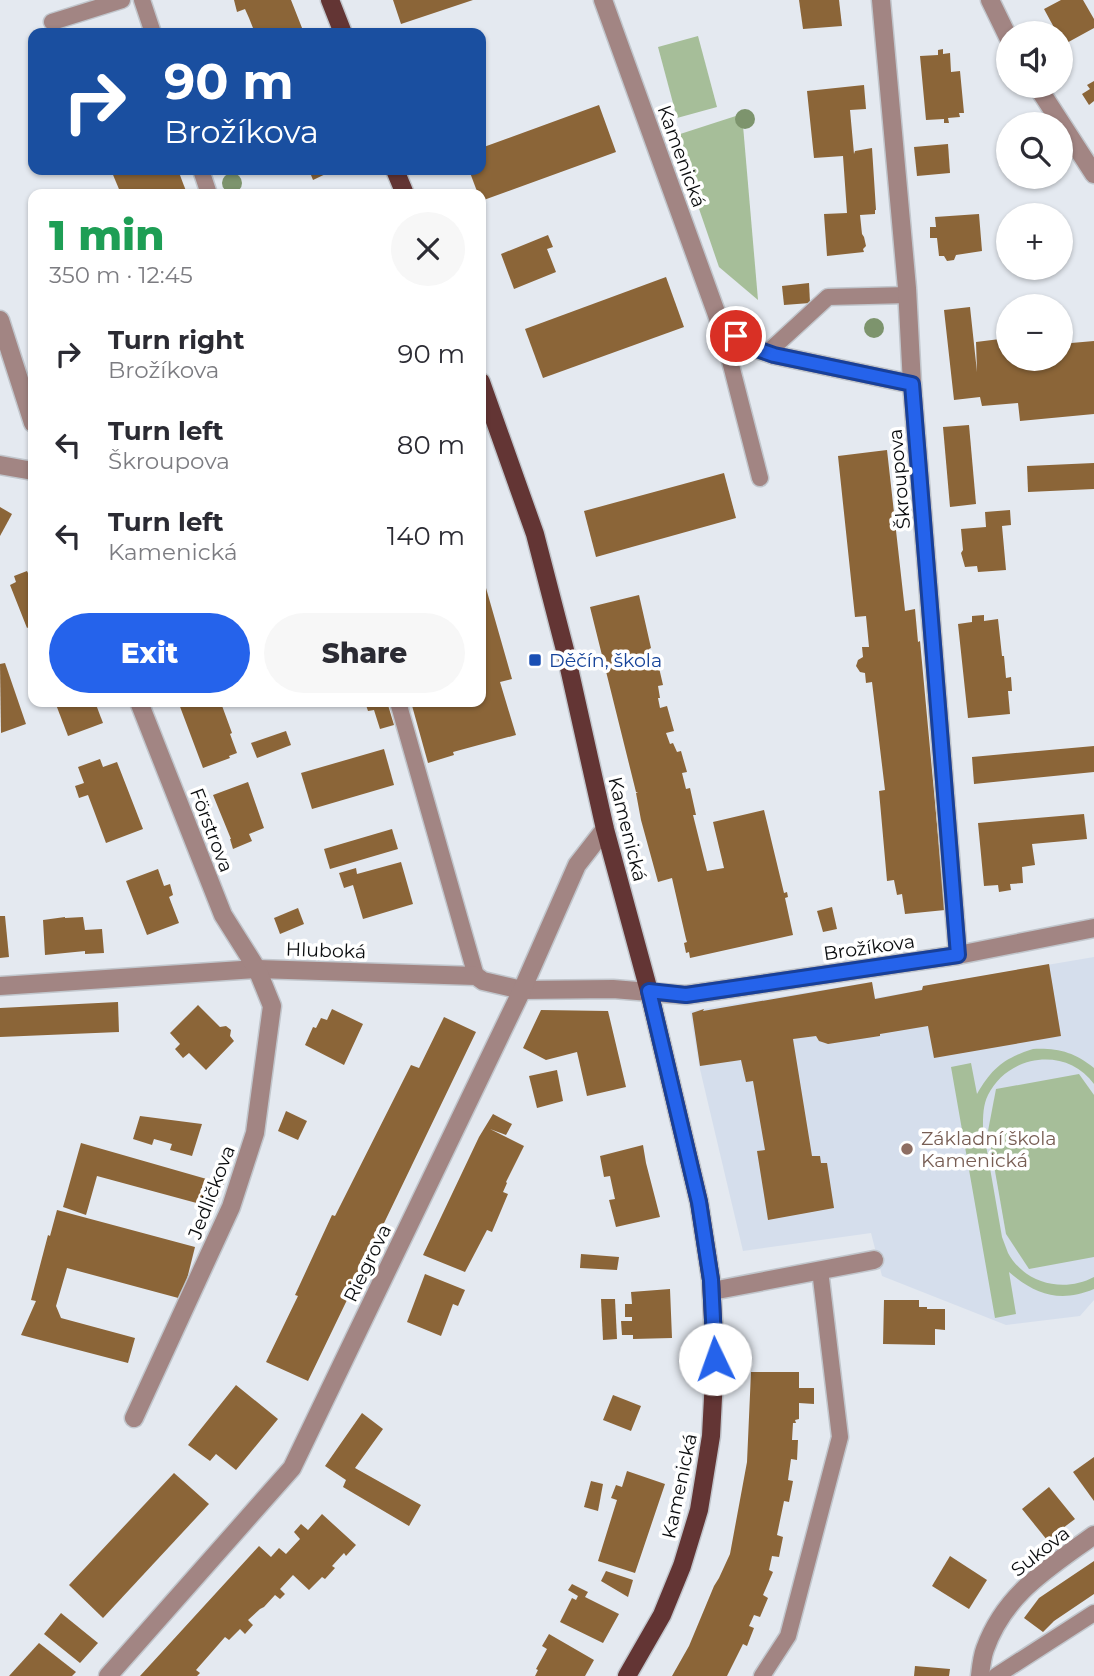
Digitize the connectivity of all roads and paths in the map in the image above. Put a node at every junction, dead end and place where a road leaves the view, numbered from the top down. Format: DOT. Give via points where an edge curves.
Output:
graph roads {
  1 [pos="122,0"];
  2 [pos="142,0"];
  3 [pos="330,0"];
  4 [pos="603,0"];
  5 [pos="881,0"];
  6 [pos="990,0"];
  7 [pos="1000,21"];
  8 [pos="52,22"];
  9 [pos="151,28"];
  10 [pos="341,28"];
  11 [pos="1045,98"];
  12 [pos="1094,174"];
  13 [pos="908,295"];
  14 [pos="0,320"];
  15 [pos="721,326"];
  16 [pos="767,353"];
  17 [pos="912,384"];
  18 [pos="486,396"];
  19 [pos="28,407"];
  20 [pos="0,465"];
  21 [pos="28,470"];
  22 [pos="760,478"];
  23 [pos="141,707"];
  24 [pos="399,707"];
  25 [pos="605,829"];
  26 [pos="1094,928"];
  27 [pos="958,955"];
  28 [pos="257,969"];
  29 [pos="476,976"];
  30 [pos="0,986"];
  31 [pos="522,990"];
  32 [pos="649,991"];
  33 [pos="874,1260"];
  34 [pos="820,1270"];
  35 [pos="712,1291"];
  36 [pos="134,1418"];
  37 [pos="1094,1535"];
  38 [pos="1094,1613"];
  39 [pos="108,1676"];
  40 [pos="628,1676"];
  41 [pos="762,1676"];
  42 [pos="980,1676"];
  43 [pos="996,1676"];
  1 -- 8 [label="lane"];
  2 -- 9 [label="lane"];
  3 -- 10 [label="main road"];
  4 -- 15 [label="street, Kamenická"];
  5 -- 13 [label="street, Škroupova"];
  6 -- 7 [label="street"];
  11 -- 12 [label="street"];
  13 -- 16 [label="lane" via="828,297"];
  13 -- 17 [label="street, Škroupova"];
  14 -- 19 [label="street"];
  15 -- 16 [label="street"];
  15 -- 22 [label="lane, Kamenická"];
  16 -- 17 [label="street"];
  17 -- 27 [label="street, Škroupova"];
  18 -- 25 [label="main road, Kamenická" via="535,534"];
  20 -- 21 [label="street"];
  23 -- 28 [label="street, Förstrova" via="223,915"];
  24 -- 29 [label="lane"];
  25 -- 31 [label="street, Riegrova" via="577,865"];
  25 -- 32 [label="main road, Kamenická"];
  26 -- 27 [label="street, Brožíkova"];
  27 -- 32 [label="street, Brožíkova" via="686,995"];
  28 -- 29 [label="street, Hluboká"];
  28 -- 30 [label="street, Hluboká"];
  28 -- 36 [label="street, Jedličkova" via="272,1006 255,1133 231,1207"];
  29 -- 31 [label="street, Hluboká"];
  31 -- 32 [label="street, Hluboká"];
  31 -- 39 [label="street, Riegrova" via="292,1468"];
  32 -- 35 [label="main road, Kamenická" via="699,1202"];
  33 -- 34 [label="street"];
  34 -- 35 [label="street"];
  34 -- 41 [label="lane" via="840,1437 788,1636"];
  35 -- 40 [label="main road, Kamenická" via="711,1436 699,1510 662,1615"];
  37 -- 42 [label="street, Sukova" via="1032,1580 1003,1612 984,1650"];
  38 -- 43 [label="lane"];
}
